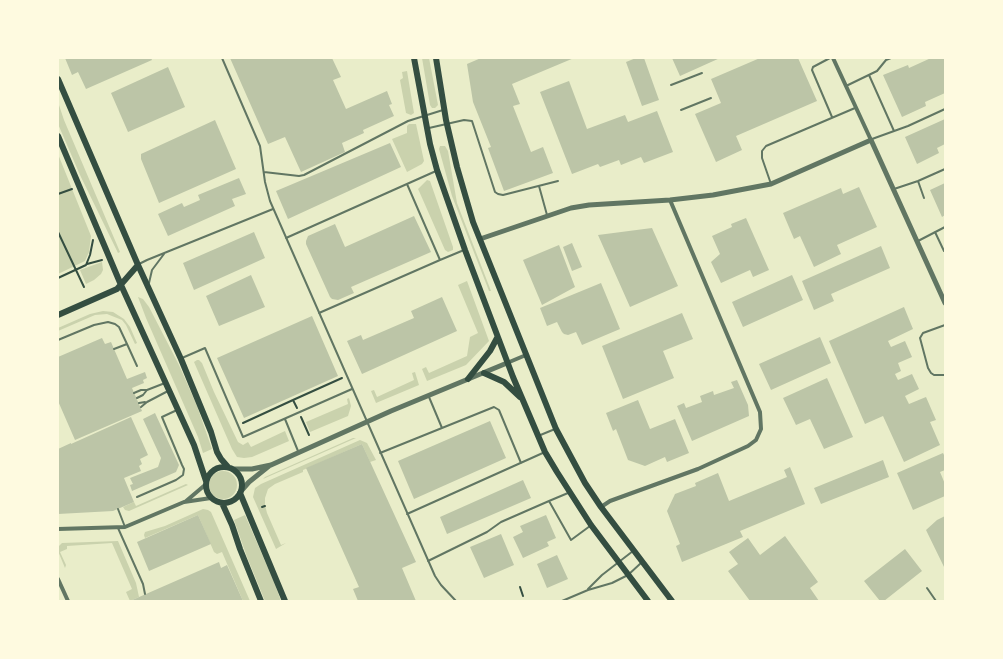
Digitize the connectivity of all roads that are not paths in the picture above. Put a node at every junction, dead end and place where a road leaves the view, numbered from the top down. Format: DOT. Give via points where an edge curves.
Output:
graph roads {
  1 [pos="222,58"];
  2 [pos="414,58"];
  3 [pos="436,58"];
  4 [pos="830,58"];
  5 [pos="833,58"];
  6 [pos="891,58"];
  7 [pos="702,73"];
  8 [pos="869,75"];
  9 [pos="58,79"];
  10 [pos="671,85"];
  11 [pos="846,86"];
  12 [pos="711,98"];
  13 [pos="856,107"];
  14 [pos="945,109"];
  15 [pos="444,110"];
  16 [pos="682,110"];
  17 [pos="425,116"];
  18 [pos="832,117"];
  19 [pos="447,124"];
  20 [pos="427,129"];
  21 [pos="894,131"];
  22 [pos="58,136"];
  23 [pos="871,140"];
  24 [pos="945,169"];
  25 [pos="437,170"];
  26 [pos="264,172"];
  27 [pos="558,181"];
  28 [pos="918,181"];
  29 [pos="407,184"];
  30 [pos="771,184"];
  31 [pos="539,186"];
  32 [pos="894,190"];
  33 [pos="924,198"];
  34 [pos="670,200"];
  35 [pos="273,209"];
  36 [pos="547,216"];
  37 [pos="945,227"];
  38 [pos="935,232"];
  39 [pos="286,238"];
  40 [pos="480,239"];
  41 [pos="917,241"];
  42 [pos="465,250"];
  43 [pos="944,251"];
  44 [pos="165,253"];
  45 [pos="440,260"];
  46 [pos="138,265"];
  47 [pos="121,285"];
  48 [pos="148,287"];
  49 [pos="945,303"];
  50 [pos="319,313"];
  51 [pos="58,315"];
  52 [pos="945,325"];
  53 [pos="497,338"];
  54 [pos="58,340"];
  55 [pos="127,344"];
  56 [pos="114,349"];
  57 [pos="526,355"];
  58 [pos="181,359"];
  59 [pos="507,363"];
  60 [pos="137,366"];
  61 [pos="484,373"];
  62 [pos="945,375"];
  63 [pos="468,379"];
  64 [pos="166,382"];
  65 [pos="352,389"];
  66 [pos="147,390"];
  67 [pos="169,390"];
  68 [pos="134,393"];
  69 [pos="428,396"];
  70 [pos="137,398"];
  71 [pos="523,400"];
  72 [pos="147,402"];
  73 [pos="139,403"];
  74 [pos="141,407"];
  75 [pos="178,409"];
  76 [pos="285,419"];
  77 [pos="367,422"];
  78 [pos="442,428"];
  79 [pos="556,428"];
  80 [pos="538,436"];
  81 [pos="299,452"];
  82 [pos="545,452"];
  83 [pos="380,453"];
  84 [pos="521,463"];
  85 [pos="272,465"];
  86 [pos="230,468"];
  87 [pos="205,483"];
  88 [pos="241,491"];
  89 [pos="570,492"];
  90 [pos="136,497"];
  91 [pos="211,498"];
  92 [pos="549,501"];
  93 [pos="184,502"];
  94 [pos="222,504"];
  95 [pos="601,507"];
  96 [pos="118,509"];
  97 [pos="407,514"];
  98 [pos="591,525"];
  99 [pos="125,526"];
  100 [pos="118,527"];
  101 [pos="58,529"];
  102 [pos="633,551"];
  103 [pos="428,561"];
  104 [pos="642,562"];
  105 [pos="618,563"];
  106 [pos="628,575"];
  107 [pos="58,579"];
  108 [pos="927,588"];
  109 [pos="588,590"];
  110 [pos="145,594"];
  111 [pos="68,601"];
  112 [pos="261,601"];
  113 [pos="285,601"];
  114 [pos="456,601"];
  115 [pos="562,601"];
  116 [pos="648,601"];
  117 [pos="672,601"];
  118 [pos="936,601"];
  1 -- 26 [label="lane" via="260,146"];
  2 -- 17 [label="main road"];
  3 -- 15 [label="main road"];
  4 -- 18 [label="lane" via="812,70"];
  5 -- 11 [label="street"];
  6 -- 8 [label="lane" via="886,60 877,72"];
  7 -- 10 [label="lane"];
  8 -- 11 [label="lane"];
  8 -- 21 [label="lane"];
  9 -- 46 [label="main road"];
  11 -- 13 [label="street"];
  12 -- 16 [label="lane"];
  13 -- 18 [label="lane"];
  13 -- 23 [label="street"];
  14 -- 21 [label="lane"];
  15 -- 17 [label="lane"];
  15 -- 19 [label="main road"];
  17 -- 20 [label="main road"];
  17 -- 26 [label="lane" via="408,121 304,175"];
  18 -- 30 [label="lane" via="762,150 762,158"];
  19 -- 20 [label="lane"];
  19 -- 31 [label="lane" via="472,121 496,192 503,195"];
  19 -- 40 [label="main road" via="457,167"];
  20 -- 25 [label="main road"];
  21 -- 23 [label="lane"];
  22 -- 47 [label="main road"];
  23 -- 30 [label="street"];
  23 -- 32 [label="street"];
  24 -- 28 [label="lane"];
  25 -- 29 [label="lane"];
  25 -- 42 [label="main road"];
  26 -- 35 [label="lane"];
  27 -- 31 [label="lane"];
  28 -- 32 [label="lane"];
  28 -- 33 [label="lane"];
  29 -- 39 [label="lane"];
  29 -- 45 [label="lane"];
  30 -- 34 [label="street"];
  31 -- 36 [label="lane"];
  32 -- 41 [label="street"];
  34 -- 36 [label="street" via="589,205"];
  34 -- 95 [label="street" via="760,412 761,429 756,440 748,446 698,469 610,501"];
  35 -- 39 [label="lane"];
  35 -- 44 [label="lane"];
  36 -- 40 [label="street"];
  37 -- 38 [label="lane"];
  38 -- 41 [label="lane"];
  38 -- 43 [label="lane"];
  39 -- 50 [label="lane"];
  40 -- 57 [label="main road"];
  41 -- 49 [label="street"];
  42 -- 45 [label="lane"];
  42 -- 53 [label="main road"];
  44 -- 46 [label="lane"];
  44 -- 48 [label="lane" via="158,260"];
  45 -- 50 [label="lane"];
  46 -- 47 [label="main road"];
  46 -- 48 [label="main road"];
  47 -- 51 [label="main road"];
  47 -- 64 [label="main road"];
  48 -- 58 [label="main road"];
  50 -- 65 [label="lane"];
  52 -- 62 [label="lane" via="922,333 920,338 931,373"];
  53 -- 59 [label="main road"];
  53 -- 63 [label="main road" via="491,350"];
  54 -- 55 [label="lane" via="108,322 119,327"];
  55 -- 56 [label="lane"];
  55 -- 60 [label="lane"];
  57 -- 59 [label="street"];
  57 -- 79 [label="main road"];
  58 -- 76 [label="lane" via="205,348 243,437"];
  58 -- 86 [label="main road" via="221,459"];
  59 -- 61 [label="street"];
  59 -- 71 [label="main road"];
  61 -- 63 [label="street"];
  61 -- 71 [label="main road" via="504,382"];
  63 -- 69 [label="street"];
  64 -- 66 [label="lane"];
  64 -- 67 [label="main road"];
  65 -- 76 [label="lane"];
  65 -- 77 [label="lane"];
  66 -- 68 [label="lane"];
  66 -- 70 [label="lane"];
  67 -- 72 [label="lane"];
  67 -- 75 [label="main road"];
  69 -- 77 [label="street"];
  69 -- 78 [label="lane"];
  71 -- 80 [label="main road"];
  72 -- 73 [label="lane"];
  72 -- 74 [label="lane"];
  75 -- 87 [label="main road" via="194,445"];
  75 -- 90 [label="lane" via="162,417 184,469 183,475"];
  76 -- 81 [label="lane"];
  77 -- 81 [label="street"];
  77 -- 83 [label="lane"];
  78 -- 83 [label="lane"];
  78 -- 84 [label="lane" via="496,407"];
  79 -- 80 [label="lane"];
  79 -- 95 [label="main road" via="585,483"];
  80 -- 82 [label="main road"];
  81 -- 85 [label="street"];
  82 -- 84 [label="lane"];
  82 -- 89 [label="main road"];
  83 -- 97 [label="lane"];
  84 -- 97 [label="lane"];
  85 -- 86 [label="street"];
  85 -- 88 [label="street"];
  86 -- 87 [label="main road" via="216,468"];
  86 -- 88 [label="main road" via="241,478"];
  87 -- 91 [label="main road"];
  87 -- 93 [label="street"];
  88 -- 94 [label="main road" via="233,501"];
  88 -- 113 [label="main road"];
  89 -- 92 [label="lane"];
  89 -- 98 [label="main road"];
  91 -- 93 [label="street"];
  91 -- 94 [label="main road"];
  92 -- 98 [label="lane" via="571,540"];
  92 -- 103 [label="lane" via="501,522 487,532"];
  93 -- 99 [label="street"];
  94 -- 112 [label="main road"];
  95 -- 102 [label="main road"];
  96 -- 99 [label="lane"];
  97 -- 103 [label="lane"];
  98 -- 105 [label="main road"];
  99 -- 100 [label="street"];
  100 -- 101 [label="street"];
  100 -- 110 [label="lane"];
  102 -- 104 [label="main road"];
  102 -- 105 [label="lane"];
  103 -- 114 [label="lane" via="438,580"];
  104 -- 106 [label="lane"];
  104 -- 117 [label="main road"];
  105 -- 106 [label="main road"];
  105 -- 109 [label="lane"];
  106 -- 109 [label="lane"];
  106 -- 116 [label="main road"];
  107 -- 111 [label="street"];
  108 -- 118 [label="lane"];
  109 -- 115 [label="lane"];
}
